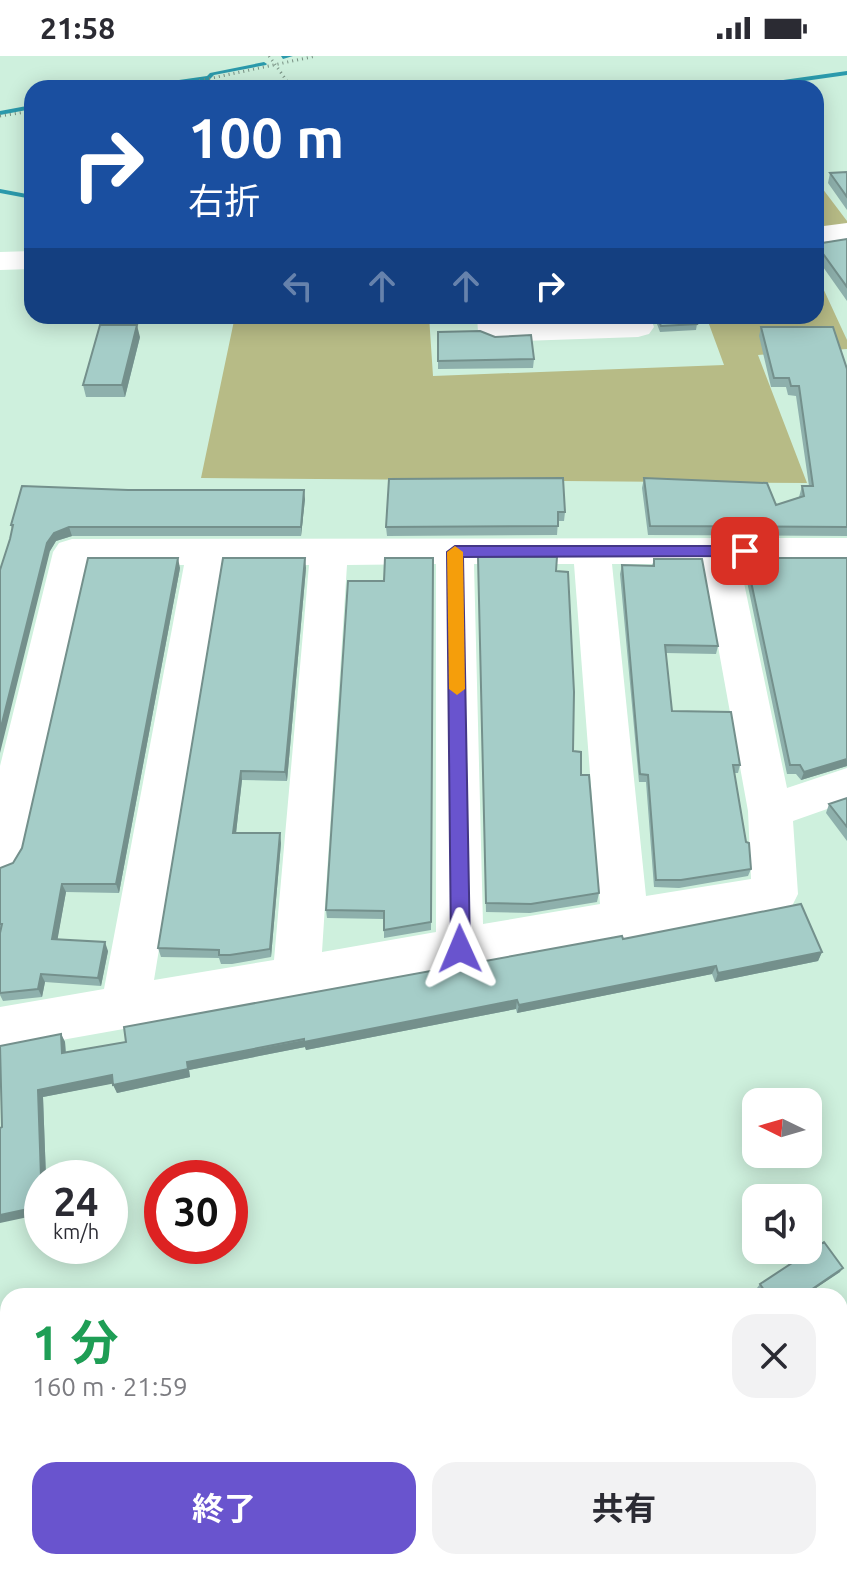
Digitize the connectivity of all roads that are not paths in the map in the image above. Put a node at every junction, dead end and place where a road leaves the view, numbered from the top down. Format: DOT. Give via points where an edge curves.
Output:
graph roads {
  1 [pos="847,232"];
  2 [pos="824,235"];
  3 [pos="24,260"];
  4 [pos="0,261"];
  5 [pos="494,324"];
  6 [pos="637,324"];
  7 [pos="592,551"];
  8 [pos="719,551"];
  9 [pos="847,551"];
  10 [pos="205,552"];
  11 [pos="329,552"];
  12 [pos="455,552"];
  13 [pos="847,785"];
  14 [pos="770,811"];
  15 [pos="0,856"];
  16 [pos="625,920"];
  17 [pos="460,949"];
  18 [pos="296,978"];
  19 [pos="125,1008"];
  20 [pos="0,1029"];
  1 -- 2 [label="street"];
  3 -- 4 [label="street"];
  5 -- 6 [label="street" via="494,332"];
  7 -- 8 [label="street"];
  7 -- 12 [label="street"];
  7 -- 16 [label="street"];
  8 -- 9 [label="street"];
  8 -- 14 [label="street"];
  10 -- 11 [label="street"];
  10 -- 15 [label="street" via="72,552"];
  10 -- 19 [label="street"];
  11 -- 12 [label="street"];
  11 -- 18 [label="street"];
  12 -- 17 [label="street"];
  13 -- 14 [label="street"];
  14 -- 16 [label="street" via="775,894"];
  16 -- 17 [label="street"];
  17 -- 18 [label="street"];
  18 -- 19 [label="street"];
  19 -- 20 [label="street"];
}
